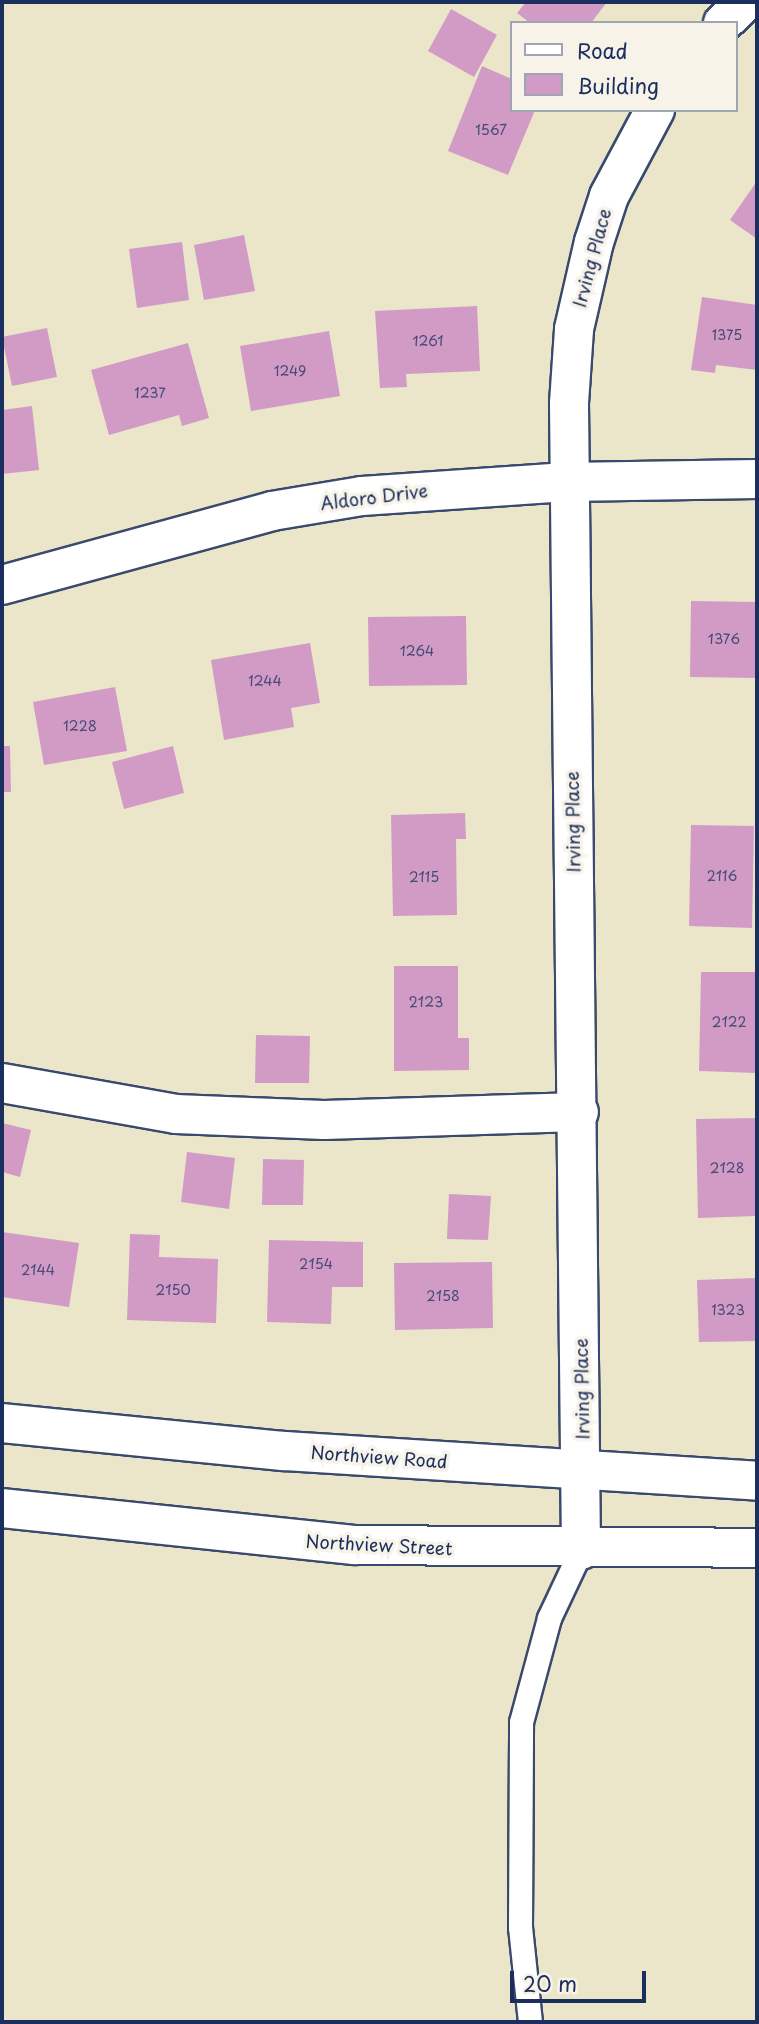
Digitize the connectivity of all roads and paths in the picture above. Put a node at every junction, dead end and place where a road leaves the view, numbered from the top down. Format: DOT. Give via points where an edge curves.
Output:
graph roads {
  1 [pos="746,2"];
  2 [pos="725,21"];
  3 [pos="654,112"];
  4 [pos="757,479"];
  5 [pos="568,482"];
  6 [pos="2,585"];
  7 [pos="2,1083"];
  8 [pos="579,1112"];
  9 [pos="2,1423"];
  10 [pos="584,1472"];
  11 [pos="757,1481"];
  12 [pos="2,1508"];
  13 [pos="757,1548"];
  14 [pos="581,1550"];
  15 [pos="530,2022"];
  1 -- 2 [label="street"];
  3 -- 5 [label="street, Irving Place" via="609,196 576,317"];
  4 -- 5 [label="street, Aldoro Drive"];
  5 -- 6 [label="street, Aldoro Drive" via="418,490 272,511"];
  5 -- 8 [label="street, Irving Place"];
  7 -- 8 [label="street" via="176,1114 324,1121"];
  8 -- 10 [label="street, Irving Place"];
  9 -- 10 [label="street, Northview Road"];
  10 -- 11 [label="street, Northview Road"];
  10 -- 14 [label="street, Irving Place"];
  12 -- 14 [label="street, Northview Street" via="354,1545"];
  13 -- 14 [label="street, Northview Street"];
  14 -- 15 [label="lane" via="549,1618 521,1722 520,1927"];
}
